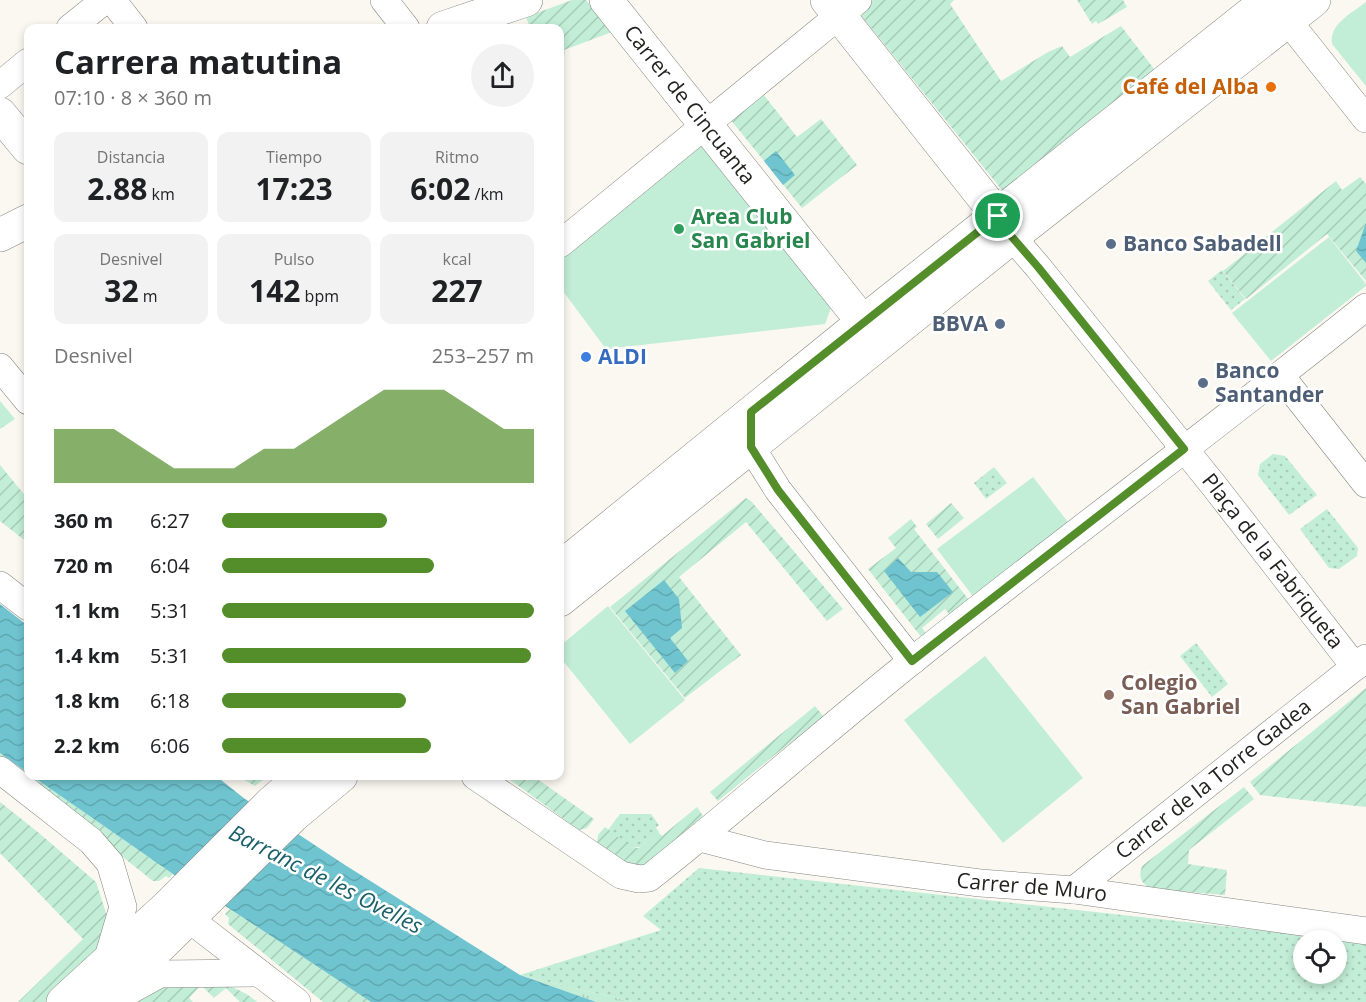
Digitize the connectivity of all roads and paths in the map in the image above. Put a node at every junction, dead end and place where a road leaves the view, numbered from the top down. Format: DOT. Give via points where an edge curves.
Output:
graph roads {
  1 [pos="105,0"];
  2 [pos="112,0"];
  3 [pos="384,0"];
  4 [pos="526,0"];
  5 [pos="606,0"];
  6 [pos="1314,0"];
  7 [pos="841,5"];
  8 [pos="1273,5"];
  9 [pos="75,24"];
  10 [pos="131,24"];
  11 [pos="403,24"];
  12 [pos="455,24"];
  13 [pos="24,65"];
  14 [pos="0,85"];
  15 [pos="0,114"];
  16 [pos="1366,119"];
  17 [pos="706,125"];
  18 [pos="24,143"];
  19 [pos="24,223"];
  20 [pos="1005,226"];
  21 [pos="0,236"];
  22 [pos="564,241"];
  23 [pos="1366,307"];
  24 [pos="863,322"];
  25 [pos="0,367"];
  26 [pos="1281,376"];
  27 [pos="24,396"];
  28 [pos="751,412"];
  29 [pos="751,447"];
  30 [pos="1184,449"];
  31 [pos="1366,484"];
  32 [pos="564,573"];
  33 [pos="0,585"];
  34 [pos="24,604"];
  35 [pos="912,661"];
  36 [pos="1360,663"];
  37 [pos="0,770"];
  38 [pos="300,780"];
  39 [pos="334,780"];
  40 [pos="481,780"];
  41 [pos="282,809"];
  42 [pos="700,838"];
  43 [pos="1074,890"];
  44 [pos="178,912"];
  45 [pos="1366,931"];
  46 [pos="107,961"];
  47 [pos="259,973"];
  48 [pos="63,1002"];
  49 [pos="103,1002"];
  50 [pos="109,1002"];
  51 [pos="297,1002"];
  1 -- 9 [label="street"];
  2 -- 10 [label="street"];
  3 -- 11 [label="street"];
  4 -- 12 [label="street"];
  5 -- 17 [label="street, Carrer de Cincuanta"];
  6 -- 8 [label="street"];
  7 -- 17 [label="street"];
  7 -- 20 [label="street"];
  8 -- 16 [label="street"];
  8 -- 20 [label="street"];
  13 -- 14 [label="street"];
  15 -- 18 [label="street"];
  17 -- 22 [label="street"];
  17 -- 24 [label="street, Carrer de Cincuanta"];
  19 -- 21 [label="street"];
  20 -- 24 [label="street"];
  20 -- 29 [label="street"];
  20 -- 30 [label="street, Plaça de la Fabriqueta"];
  23 -- 26 [label="street"];
  24 -- 28 [label="street"];
  25 -- 27 [label="street"];
  26 -- 30 [label="street"];
  26 -- 31 [label="street"];
  28 -- 29 [label="street"];
  28 -- 32 [label="street"];
  29 -- 32 [label="street"];
  29 -- 35 [label="street" via="778,490"];
  30 -- 35 [label="street"];
  30 -- 36 [label="street, Plaça de la Fabriqueta"];
  33 -- 34 [label="street"];
  35 -- 42 [label="street"];
  36 -- 43 [label="street, Carrer de la Torre Gadea"];
  37 -- 46 [label="street" via="91,841 110,863 123,907"];
  38 -- 41 [label="street"];
  39 -- 41 [label="street"];
  40 -- 42 [label="street" via="621,875 649,878"];
  41 -- 44 [label="street"];
  42 -- 43 [label="street, Carrer de Muro" via="765,855 980,883"];
  43 -- 45 [label="street, Carrer de Muro"];
  44 -- 46 [label="street"];
  44 -- 47 [label="street"];
  44 -- 49 [label="street"];
  46 -- 48 [label="street"];
  47 -- 50 [label="street" via="160,974"];
  47 -- 51 [label="street"];
}
